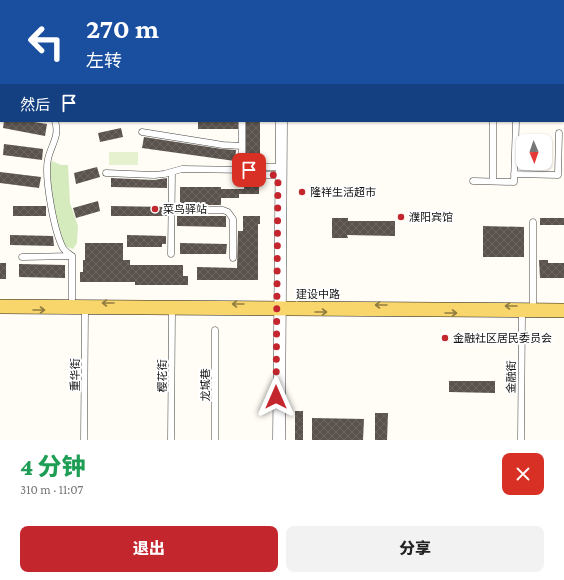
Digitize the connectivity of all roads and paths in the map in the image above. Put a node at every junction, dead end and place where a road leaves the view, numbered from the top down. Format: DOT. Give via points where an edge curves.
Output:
graph roads {
  1 [pos="54,122"];
  2 [pos="242,122"];
  3 [pos="279,122"];
  4 [pos="284,122"];
  5 [pos="494,122"];
  6 [pos="516,122"];
  7 [pos="142,132"];
  8 [pos="559,133"];
  9 [pos="242,146"];
  10 [pos="279,167"];
  11 [pos="245,170"];
  12 [pos="172,172"];
  13 [pos="106,173"];
  14 [pos="514,174"];
  15 [pos="278,175"];
  16 [pos="473,181"];
  17 [pos="493,181"];
  18 [pos="172,210"];
  19 [pos="533,222"];
  20 [pos="171,254"];
  21 [pos="22,256"];
  22 [pos="72,256"];
  23 [pos="233,258"];
  24 [pos="0,303"];
  25 [pos="72,303"];
  26 [pos="533,307"];
  27 [pos="564,307"];
  28 [pos="280,308"];
  29 [pos="0,310"];
  30 [pos="85,311"];
  31 [pos="172,311"];
  32 [pos="522,314"];
  33 [pos="564,314"];
  34 [pos="216,330"];
  35 [pos="84,440"];
  36 [pos="172,440"];
  37 [pos="214,440"];
  38 [pos="276,440"];
  39 [pos="282,440"];
  40 [pos="520,440"];
  1 -- 22 [label="street" via="57,133 48,160 47,176 54,225 64,250"];
  2 -- 9 [label="street"];
  3 -- 10 [label="street"];
  4 -- 28 [label="street"];
  5 -- 17 [label="street"];
  6 -- 14 [label="street"];
  7 -- 9 [label="street"];
  8 -- 14 [label="street" via="558,175"];
  9 -- 11 [label="street"];
  10 -- 11 [label="street"];
  10 -- 15 [label="street"];
  11 -- 12 [label="street" via="182,169"];
  11 -- 15 [label="street" via="262,175"];
  12 -- 13 [label="street" via="154,175"];
  12 -- 18 [label="street"];
  14 -- 17 [label="street" via="514,182"];
  15 -- 28 [label="street"];
  16 -- 17 [label="street"];
  18 -- 20 [label="street"];
  18 -- 23 [label="street" via="228,212 233,219"];
  19 -- 26 [label="street"];
  21 -- 22 [label="street"];
  22 -- 25 [label="street"];
  24 -- 25 [label="main road, 建设中路"];
  28 -- 25 [label="main road, 建设中路, one-way"];
  26 -- 27 [label="main road, 建设中路"];
  26 -- 28 [label="main road, 建设中路, one-way"];
  28 -- 31 [label="main road, 建设中路"];
  28 -- 32 [label="main road, 建设中路, one-way"];
  28 -- 38 [label="street"];
  28 -- 39 [label="street"];
  29 -- 30 [label="main road, 建设中路, one-way"];
  30 -- 31 [label="main road, 建设中路"];
  30 -- 35 [label="street, 重华街"];
  31 -- 36 [label="street, 樱花街"];
  32 -- 33 [label="main road, 建设中路"];
  32 -- 40 [label="street, 金融街"];
  34 -- 37 [label="street, 龙城巷"];
}
